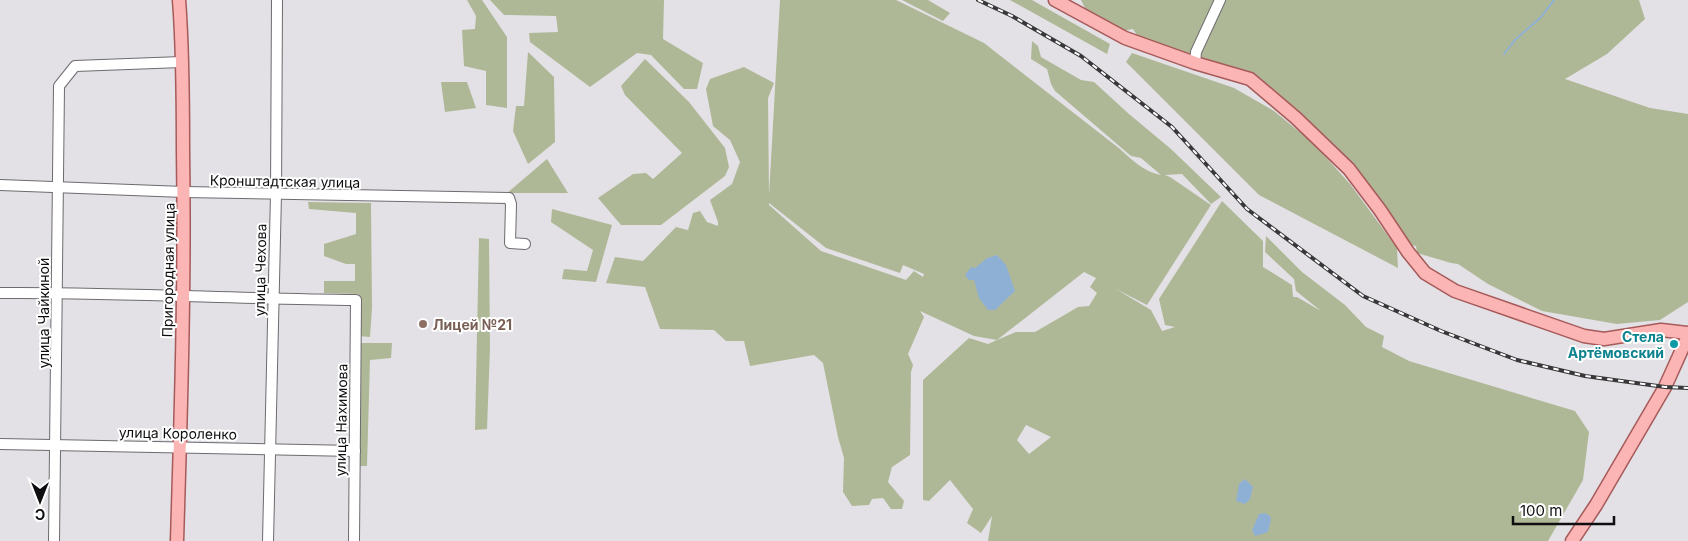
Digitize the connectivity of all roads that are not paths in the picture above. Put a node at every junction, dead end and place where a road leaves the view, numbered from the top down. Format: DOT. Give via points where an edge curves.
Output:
graph roads {
  1 [pos="179,0"];
  2 [pos="277,0"];
  3 [pos="1055,0"];
  4 [pos="1220,0"];
  5 [pos="1067,3"];
  6 [pos="182,62"];
  7 [pos="1195,63"];
  8 [pos="0,186"];
  9 [pos="58,188"];
  10 [pos="184,192"];
  11 [pos="276,194"];
  12 [pos="525,244"];
  13 [pos="56,292"];
  14 [pos="0,293"];
  15 [pos="183,296"];
  16 [pos="273,299"];
  17 [pos="1688,334"];
  18 [pos="0,444"];
  19 [pos="56,445"];
  20 [pos="180,447"];
  21 [pos="270,449"];
  22 [pos="355,451"];
  23 [pos="54,541"];
  24 [pos="177,541"];
  25 [pos="268,541"];
  26 [pos="354,541"];
  27 [pos="1572,541"];
  1 -- 6 [label="main road, Пригородная улица"];
  2 -- 11 [label="street, улица Чехова"];
  3 -- 5 [label="main road"];
  4 -- 7 [label="street" via="1196,52"];
  5 -- 7 [label="main road" via="1125,38"];
  6 -- 9 [label="street, улица Чайкиной" via="75,66 59,86"];
  6 -- 10 [label="main road, Пригородная улица"];
  7 -- 17 [label="main road" via="1250,79 1296,118 1349,170 1425,273 1455,291 1584,336 1604,339 1662,330"];
  8 -- 9 [label="street, Кронштадтская улица"];
  9 -- 10 [label="street, Кронштадтская улица"];
  9 -- 13 [label="street, улица Чайкиной"];
  10 -- 11 [label="street, Кронштадтская улица"];
  10 -- 15 [label="main road, Пригородная улица"];
  11 -- 12 [label="street, Кронштадтская улица" via="509,198 510,244"];
  11 -- 16 [label="street, улица Чехова"];
  13 -- 14 [label="street"];
  13 -- 15 [label="street"];
  13 -- 19 [label="street, улица Чайкиной"];
  15 -- 16 [label="street"];
  15 -- 20 [label="main road, Пригородная улица"];
  16 -- 21 [label="street, улица Чехова"];
  16 -- 22 [label="street, улица Нахимова" via="356,300"];
  17 -- 27 [label="main road" via="1665,387"];
  18 -- 19 [label="street, улица Короленко"];
  19 -- 20 [label="street, улица Короленко"];
  19 -- 23 [label="street, улица Чайкиной"];
  20 -- 21 [label="street, улица Короленко"];
  20 -- 24 [label="main road, Пригородная улица"];
  21 -- 22 [label="street, улица Короленко"];
  21 -- 25 [label="street, улица Чехова"];
  22 -- 26 [label="street, улица Нахимова"];
}
